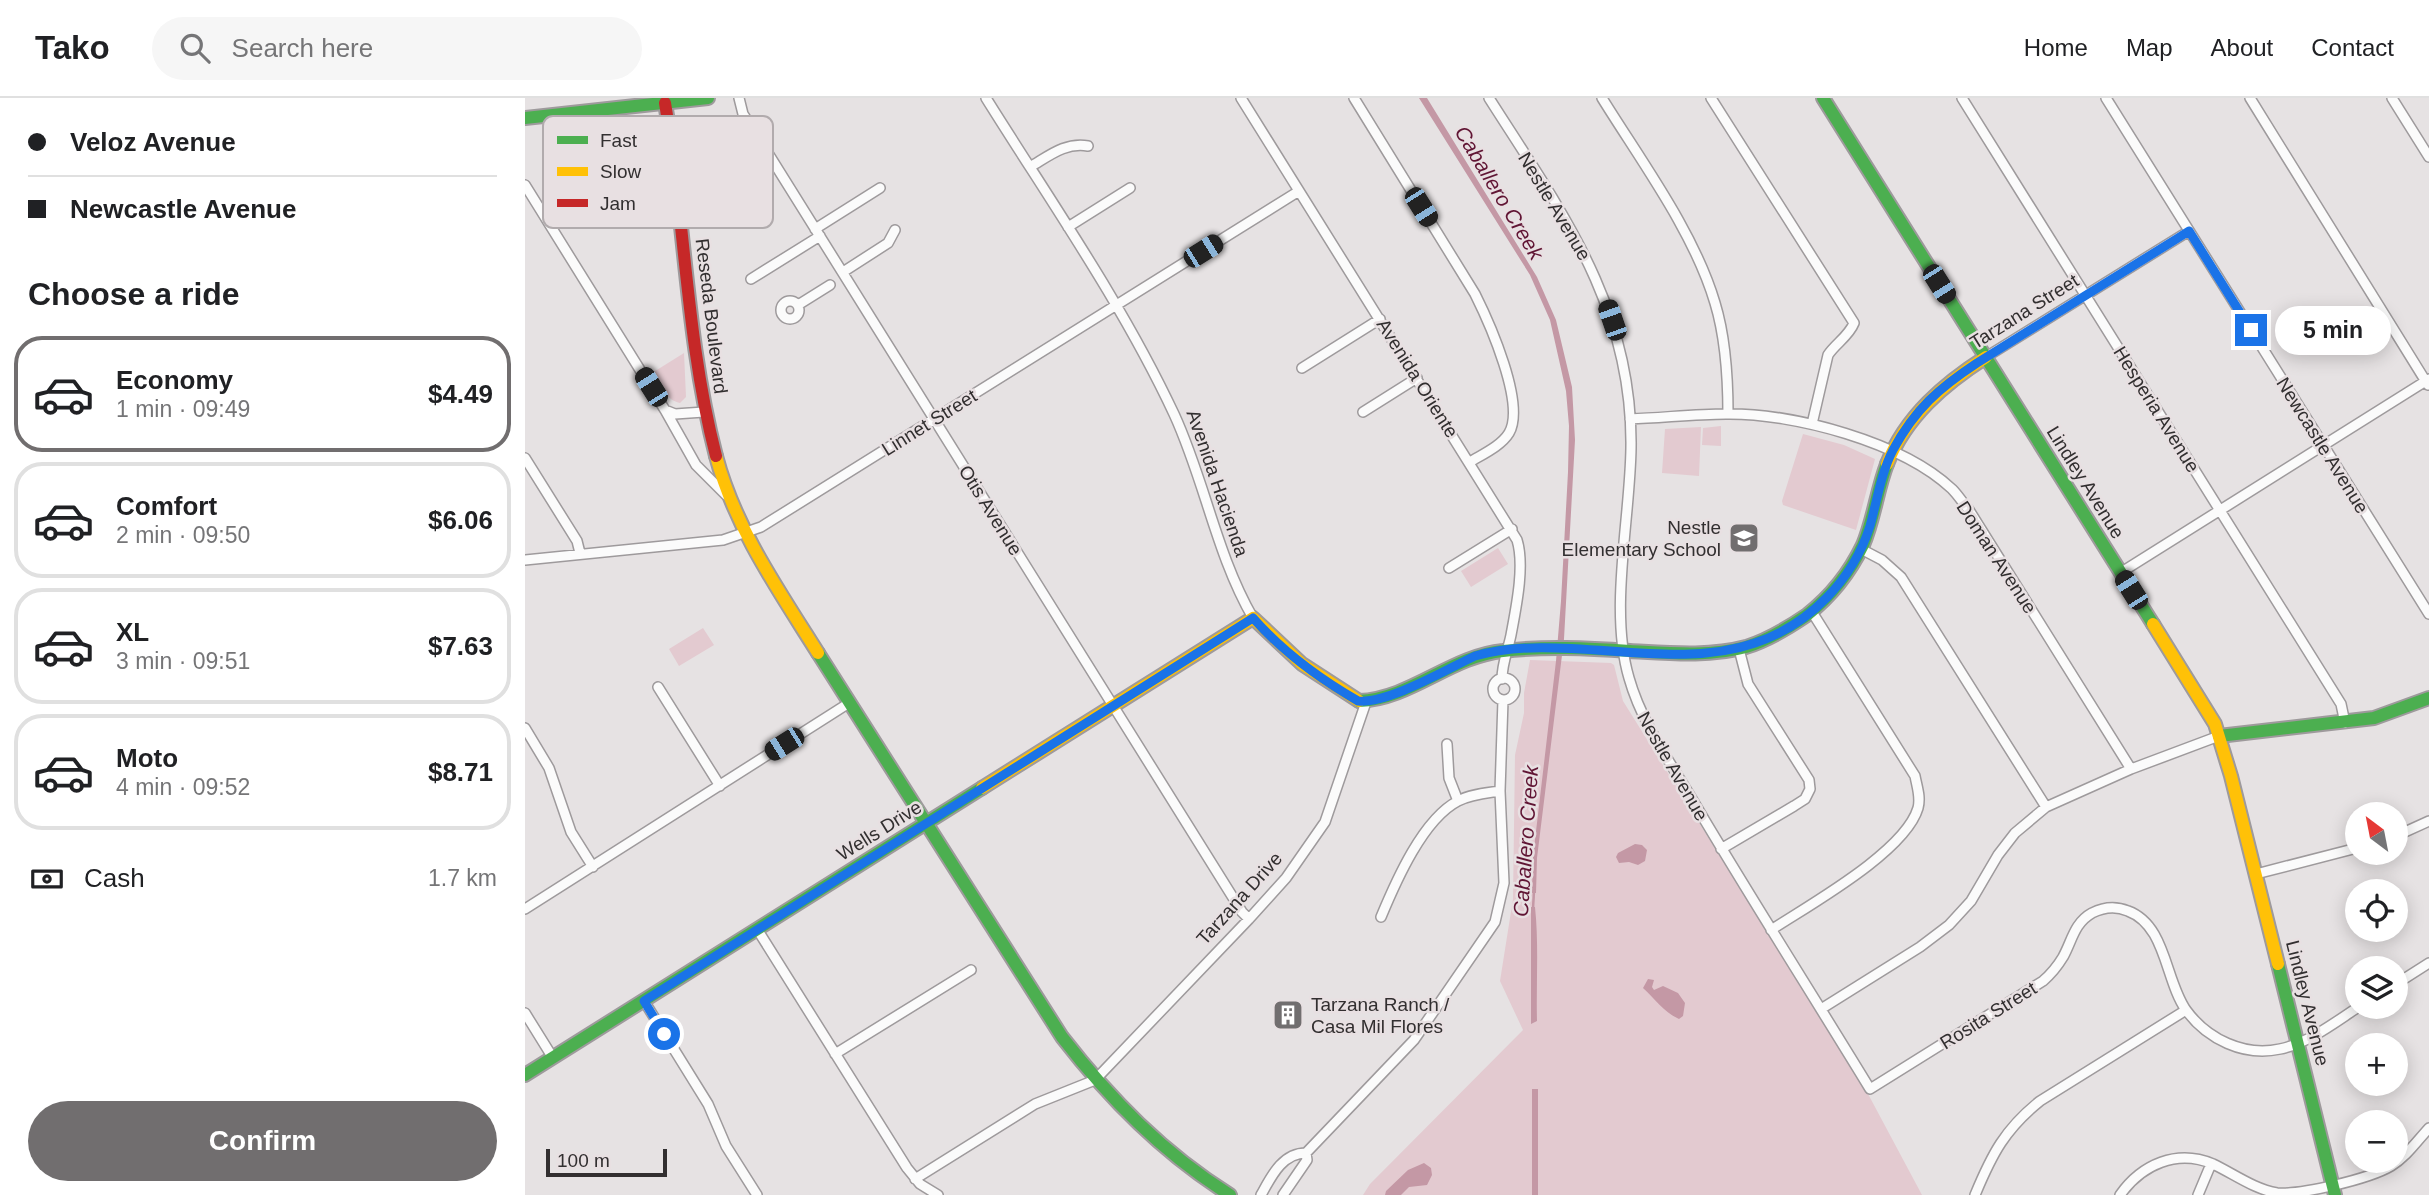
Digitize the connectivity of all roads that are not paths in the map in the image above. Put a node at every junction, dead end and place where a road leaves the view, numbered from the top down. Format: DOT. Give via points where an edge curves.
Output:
graph roads {
  1 [pos="708,98"];
  2 [pos="739,98"];
  3 [pos="986,98"];
  4 [pos="1241,98"];
  5 [pos="1354,98"];
  6 [pos="1489,98"];
  7 [pos="1602,98"];
  8 [pos="1711,98"];
  9 [pos="1823,98"];
  10 [pos="1962,98"];
  11 [pos="2106,98"];
  12 [pos="2250,98"];
  13 [pos="2392,98"];
  14 [pos="665,100"];
  15 [pos="745,116"];
  16 [pos="525,118"];
  17 [pos="1088,146"];
  18 [pos="2429,157"];
  19 [pos="773,161"];
  20 [pos="1030,167"];
  21 [pos="525,186"];
  22 [pos="880,188"];
  23 [pos="1130,188"];
  24 [pos="1299,191"];
  25 [pos="543,215"];
  26 [pos="1068,227"];
  27 [pos="551,228"];
  28 [pos="682,228"];
  29 [pos="895,230"];
  30 [pos="2189,231"];
  31 [pos="817,232"];
  32 [pos="843,272"];
  33 [pos="751,279"];
  34 [pos="830,285"];
  35 [pos="2086,295"];
  36 [pos="798,305"];
  37 [pos="1116,306"];
  38 [pos="1380,319"];
  39 [pos="1986,357"];
  40 [pos="1302,368"];
  41 [pos="1417,378"];
  42 [pos="2428,382"];
  43 [pos="665,410"];
  44 [pos="704,412"];
  45 [pos="1363,412"];
  46 [pos="1728,414"];
  47 [pos="934,419"];
  48 [pos="1630,419"];
  49 [pos="1812,424"];
  50 [pos="2323,445"];
  51 [pos="1892,452"];
  52 [pos="525,458"];
  53 [pos="1470,462"];
  54 [pos="730,498"];
  55 [pos="2221,509"];
  56 [pos="1511,529"];
  57 [pos="746,533"];
  58 [pos="1861,549"];
  59 [pos="580,554"];
  60 [pos="525,560"];
  61 [pos="1449,568"];
  62 [pos="2120,573"];
  63 [pos="1812,612"];
  64 [pos="2429,614"];
  65 [pos="1253,618"];
  66 [pos="1738,649"];
  67 [pos="1507,650"];
  68 [pos="1622,652"];
  69 [pos="1502,679"];
  70 [pos="658,687"];
  71 [pos="2429,698"];
  72 [pos="1503,700"];
  73 [pos="1366,702"];
  74 [pos="849,703"];
  75 [pos="1113,705"];
  76 [pos="2345,723"];
  77 [pos="525,729"];
  78 [pos="2220,736"];
  79 [pos="1447,744"];
  80 [pos="2131,769"];
  81 [pos="720,786"];
  82 [pos="1500,791"];
  83 [pos="1458,800"];
  84 [pos="2046,807"];
  85 [pos="2429,821"];
  86 [pos="926,823"];
  87 [pos="2408,831"];
  88 [pos="1721,849"];
  89 [pos="2345,851"];
  90 [pos="593,867"];
  91 [pos="2256,874"];
  92 [pos="525,909"];
  93 [pos="1381,917"];
  94 [pos="1249,919"];
  95 [pos="757,929"];
  96 [pos="1771,930"];
  97 [pos="2429,963"];
  98 [pos="971,970"];
  99 [pos="2408,976"];
  100 [pos="644,1001"];
  101 [pos="1821,1009"];
  102 [pos="2186,1010"];
  103 [pos="525,1013"];
  104 [pos="2345,1015"];
  105 [pos="2298,1043"];
  106 [pos="835,1054"];
  107 [pos="552,1058"];
  108 [pos="525,1075"];
  109 [pos="1095,1080"];
  110 [pos="1870,1089"];
  111 [pos="2429,1128"];
  112 [pos="1306,1153"];
  113 [pos="2211,1164"];
  114 [pos="915,1180"];
  115 [pos="2334,1190"];
  116 [pos="757,1195"];
  117 [pos="938,1195"];
  118 [pos="1230,1195"];
  119 [pos="1261,1195"];
  120 [pos="1283,1195"];
  121 [pos="1976,1195"];
  122 [pos="2120,1195"];
  123 [pos="2198,1195"];
  1 -- 14 [label="street"];
  2 -- 15 [label="street, Otis Avenue"];
  3 -- 20 [label="street, Avenida Hacienda"];
  4 -- 24 [label="street, Avenida Oriente"];
  5 -- 53 [label="street" via="1475,294 1504,365 1513,425 1501,442"];
  6 -- 48 [label="street, Nestle Avenue" via="1583,250 1599,285 1623,364"];
  7 -- 46 [label="street" via="1703,269 1723,335"];
  8 -- 49 [label="street" via="1854,323 1828,355"];
  9 -- 39 [label="street, Lindley Avenue"];
  10 -- 35 [label="street, Hesperia Avenue"];
  11 -- 30 [label="street, Newcastle Avenue"];
  12 -- 42 [label="street"];
  13 -- 18 [label="street"];
  14 -- 16 [label="street"];
  17 -- 20 [label="street" via="1060,149"];
  19 -- 31 [label="street, Otis Avenue"];
  20 -- 26 [label="street, Avenida Hacienda"];
  21 -- 25 [label="street"];
  22 -- 31 [label="street"];
  23 -- 26 [label="street"];
  24 -- 37 [label="street, Linnet Street"];
  24 -- 38 [label="street, Avenida Oriente"];
  26 -- 37 [label="street, Avenida Hacienda"];
  27 -- 43 [label="street"];
  28 -- 44 [label="street, Reseda Boulevard"];
  29 -- 32 [label="street" via="888,243"];
  30 -- 35 [label="street, Tarzana Street"];
  30 -- 50 [label="street, Newcastle Avenue"];
  31 -- 32 [label="street, Otis Avenue"];
  31 -- 33 [label="street"];
  32 -- 47 [label="street, Otis Avenue"];
  34 -- 36 [label="street"];
  35 -- 39 [label="street, Tarzana Street"];
  35 -- 55 [label="street, Hesperia Avenue"];
  37 -- 47 [label="street, Linnet Street"];
  37 -- 65 [label="street, Avenida Hacienda" via="1176,418 1229,572"];
  38 -- 40 [label="street" via="1327,359"];
  38 -- 41 [label="street, Avenida Oriente"];
  39 -- 51 [label="street, Tarzana Street" via="1946,383 1923,405"];
  39 -- 62 [label="street, Lindley Avenue"];
  41 -- 45 [label="street"];
  41 -- 53 [label="street, Avenida Oriente"];
  42 -- 50 [label="street"];
  43 -- 44 [label="street"];
  43 -- 54 [label="street" via="697,464"];
  44 -- 54 [label="street, Reseda Boulevard"];
  46 -- 48 [label="street, Doman Avenue"];
  46 -- 49 [label="street, Doman Avenue"];
  47 -- 57 [label="street, Linnet Street"];
  47 -- 75 [label="street, Otis Avenue"];
  48 -- 68 [label="street, Nestle Avenue"];
  49 -- 51 [label="street, Doman Avenue"];
  50 -- 55 [label="street"];
  50 -- 64 [label="street, Newcastle Avenue"];
  51 -- 58 [label="street, Tarzana Street"];
  51 -- 80 [label="street, Doman Avenue" via="1953,489 1969,510"];
  52 -- 59 [label="street" via="577,541"];
  53 -- 56 [label="street, Avenida Oriente"];
  54 -- 57 [label="street, Reseda Boulevard"];
  55 -- 62 [label="street"];
  55 -- 76 [label="street, Hesperia Avenue" via="2341,704"];
  56 -- 61 [label="street"];
  56 -- 67 [label="street, Avenida Oriente" via="1521,559"];
  57 -- 59 [label="street, Linnet Street" via="723,540"];
  57 -- 74 [label="street, Reseda Boulevard"];
  58 -- 63 [label="street, Tarzana Street" via="1838,585"];
  58 -- 84 [label="street" via="1901,576"];
  59 -- 60 [label="street, Linnet Street"];
  62 -- 78 [label="street, Lindley Avenue"];
  63 -- 66 [label="street, Tarzana Street" via="1781,632"];
  63 -- 96 [label="street" via="1915,776 1917,812 1881,855 1857,875"];
  65 -- 73 [label="street, Avenida Hacienda" via="1308,669"];
  65 -- 75 [label="street, Wells Drive"];
  66 -- 68 [label="street, Tarzana Street" via="1694,654"];
  66 -- 88 [label="street" via="1748,684 1811,789 1805,799"];
  67 -- 68 [label="street, Tarzana Street"];
  67 -- 69 [label="street, Avenida Oriente"];
  67 -- 73 [label="street" via="1475,656 1392,695"];
  68 -- 88 [label="street, Nestle Avenue" via="1649,727"];
  69 -- 72 [label="street, Avenida Oriente" via="1493,690"];
  69 -- 72 [label="street, Avenida Oriente" via="1509,680 1514,689 1510,698"];
  70 -- 81 [label="street"];
  71 -- 76 [label="street"];
  72 -- 82 [label="street, Avenida Oriente"];
  73 -- 94 [label="street, Tarzana Drive" via="1325,822 1286,878"];
  74 -- 81 [label="street"];
  74 -- 86 [label="street, Reseda Boulevard"];
  75 -- 86 [label="street, Wells Drive"];
  75 -- 94 [label="street, Otis Avenue"];
  76 -- 78 [label="street"];
  77 -- 90 [label="street" via="549,768 571,832"];
  78 -- 80 [label="street"];
  78 -- 91 [label="street, Lindley Avenue"];
  79 -- 83 [label="street" via="1449,778"];
  80 -- 84 [label="street"];
  81 -- 90 [label="street"];
  82 -- 83 [label="street"];
  82 -- 112 [label="street, Avenida Oriente" via="1504,883 1495,922 1414,1040"];
  83 -- 93 [label="street" via="1430,825 1397,879"];
  84 -- 101 [label="street" via="2015,832 1971,901 1949,925"];
  85 -- 87 [label="street"];
  86 -- 95 [label="street, Wells Drive"];
  86 -- 109 [label="street, Reseda Boulevard" via="1049,1018"];
  88 -- 96 [label="street, Nestle Avenue"];
  89 -- 91 [label="street"];
  90 -- 92 [label="street"];
  91 -- 105 [label="street, Lindley Avenue"];
  94 -- 109 [label="street, Tarzana Drive"];
  95 -- 100 [label="street, Wells Drive"];
  95 -- 106 [label="street"];
  96 -- 101 [label="street, Nestle Avenue"];
  97 -- 99 [label="street"];
  98 -- 106 [label="street"];
  100 -- 107 [label="street, Wells Drive"];
  100 -- 116 [label="street"];
  101 -- 110 [label="street, Nestle Avenue"];
  102 -- 105 [label="street, Rosita Street" via="2198,1024 2232,1046 2257,1051"];
  102 -- 110 [label="street, Rosita Street" via="2151,929 2137,915 2120,908 2103,909 2078,924 2055,970 2043,981"];
  102 -- 121 [label="street" via="2020,1117 1991,1158"];
  103 -- 107 [label="street"];
  104 -- 105 [label="street, Rosita Street"];
  105 -- 115 [label="street, Lindley Avenue"];
  106 -- 114 [label="street"];
  107 -- 108 [label="street, Wells Drive"];
  109 -- 114 [label="street, Tarzana Drive" via="1035,1104"];
  109 -- 118 [label="street, Reseda Boulevard" via="1160,1145"];
  111 -- 115 [label="street" via="2392,1166"];
  112 -- 119 [label="street, Avenida Oriente" via="1283,1161"];
  112 -- 120 [label="street, Avenida Oriente" via="1307,1160"];
  113 -- 115 [label="street" via="2278,1193"];
  113 -- 122 [label="street" via="2179,1157 2160,1161 2138,1175"];
  113 -- 123 [label="street"];
  114 -- 117 [label="street"];
}
